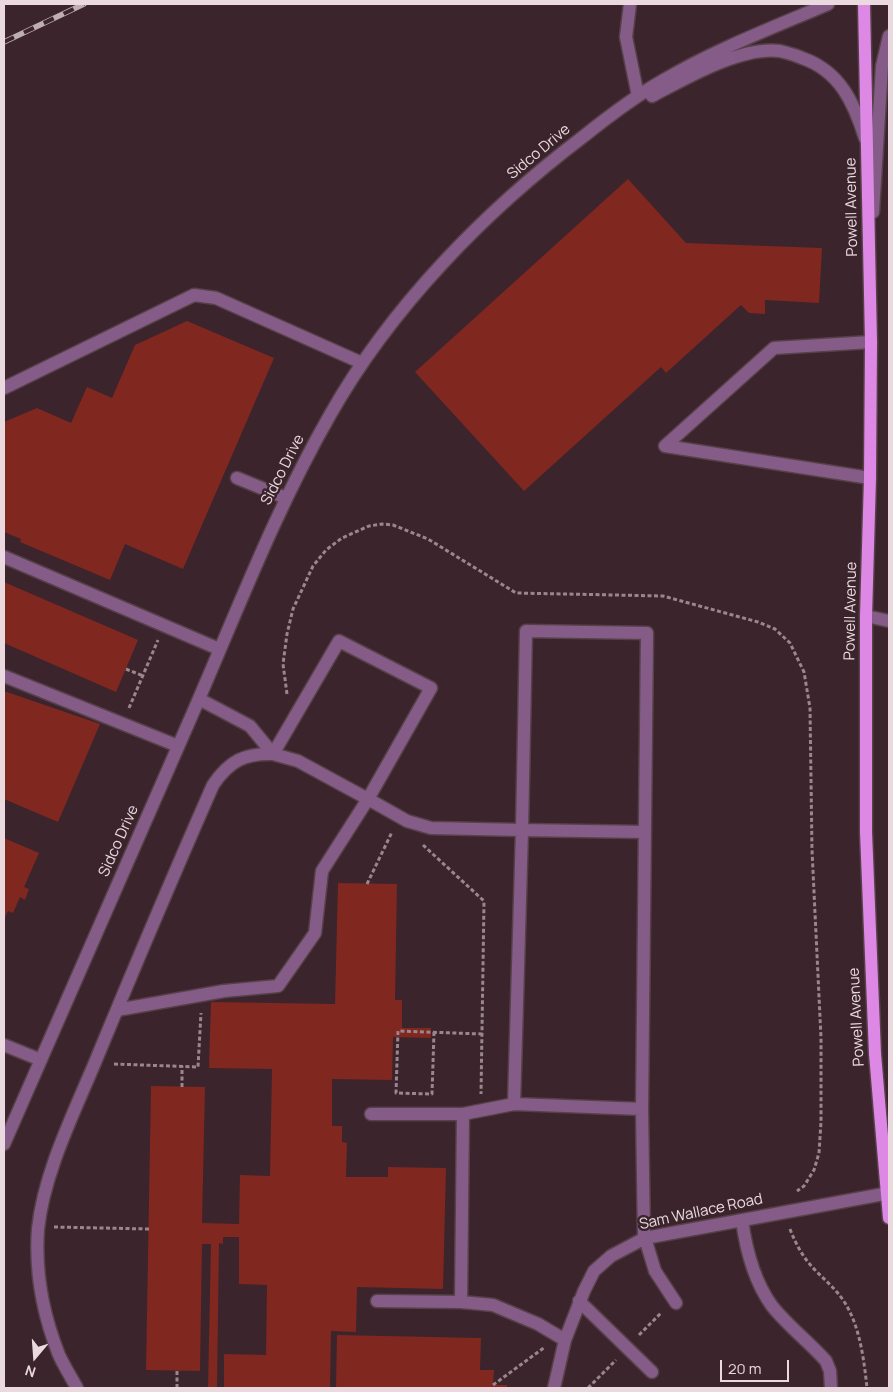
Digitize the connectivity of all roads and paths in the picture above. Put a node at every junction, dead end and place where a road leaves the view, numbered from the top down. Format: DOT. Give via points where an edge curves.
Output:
graph roads {
  1 [pos="630,4"];
  2 [pos="828,4"];
  3 [pos="864,4"];
  4 [pos="889,36"];
  5 [pos="638,96"];
  6 [pos="607,118"];
  7 [pos="867,146"];
  8 [pos="870,262"];
  9 [pos="871,342"];
  10 [pos="362,363"];
  11 [pos="4,388"];
  12 [pos="237,478"];
  13 [pos="870,478"];
  14 [pos="286,498"];
  15 [pos="4,557"];
  16 [pos="866,616"];
  17 [pos="889,621"];
  18 [pos="164,626"];
  19 [pos="220,649"];
  20 [pos="126,669"];
  21 [pos="4,676"];
  22 [pos="143,676"];
  23 [pos="198,699"];
  24 [pos="299,709"];
  25 [pos="123,724"];
  26 [pos="178,746"];
  27 [pos="273,754"];
  28 [pos="368,800"];
  29 [pos="522,830"];
  30 [pos="645,832"];
  31 [pos="421,842"];
  32 [pos="201,995"];
  33 [pos="117,1010"];
  34 [pos="434,1032"];
  35 [pos="482,1034"];
  36 [pos="4,1045"];
  37 [pos="115,1055"];
  38 [pos="41,1060"];
  39 [pos="182,1066"];
  40 [pos="182,1087"];
  41 [pos="514,1104"];
  42 [pos="642,1109"];
  43 [pos="484,1110"];
  44 [pos="371,1114"];
  45 [pos="463,1114"];
  46 [pos="4,1143"];
  47 [pos="888,1193"];
  48 [pos="789,1211"];
  49 [pos="889,1218"];
  50 [pos="742,1220"];
  51 [pos="55,1221"];
  52 [pos="39,1227"];
  53 [pos="54,1227"];
  54 [pos="149,1229"];
  55 [pos="54,1234"];
  56 [pos="644,1238"];
  57 [pos="377,1301"];
  58 [pos="579,1301"];
  59 [pos="462,1302"];
  60 [pos="676,1303"];
  61 [pos="562,1338"];
  62 [pos="177,1371"];
  63 [pos="652,1372"];
  64 [pos="493,1385"];
  65 [pos="77,1388"];
  66 [pos="177,1388"];
  67 [pos="554,1388"];
  68 [pos="831,1388"];
  69 [pos="867,1388"];
  1 -- 5 [label="street" via="626,37"];
  2 -- 5 [label="street, Sidco Drive" via="729,46"];
  3 -- 7 [label="main road, Powell Avenue"];
  4 -- 8 [label="street" via="882,66"];
  5 -- 6 [label="street, Sidco Drive"];
  6 -- 7 [label="street" via="708,67 744,55 780,52 811,61 835,78 853,104"];
  6 -- 10 [label="street, Sidco Drive" via="518,190 464,241 407,304"];
  7 -- 8 [label="main road, Powell Avenue"];
  8 -- 9 [label="main road, Powell Avenue"];
  9 -- 13 [label="main road, Powell Avenue"];
  9 -- 13 [label="street" via="774,348 665,446"];
  10 -- 11 [label="street" via="216,298 194,295"];
  10 -- 14 [label="street, Sidco Drive"];
  12 -- 14 [label="street"];
  13 -- 16 [label="main road, Powell Avenue"];
  14 -- 19 [label="street, Sidco Drive"];
  15 -- 18 [label="street"];
  16 -- 17 [label="street"];
  16 -- 47 [label="main road, Powell Avenue" via="866,832 875,1054"];
  18 -- 19 [label="street"];
  18 -- 22 [label="path"];
  19 -- 23 [label="street, Sidco Drive"];
  20 -- 22 [label="path"];
  21 -- 25 [label="street"];
  22 -- 25 [label="path"];
  23 -- 26 [label="street, Sidco Drive"];
  23 -- 27 [label="street" via="250,726"];
  24 -- 27 [label="street"];
  24 -- 28 [label="street" via="339,641 431,688"];
  24 -- 48 [label="path" via="288,700 283,664 293,609 302,586 326,550 358,530 382,524 428,539 516,593 663,596 758,622 775,630 790,643 804,672 810,708 821,1122 814,1170 804,1186 790,1198"];
  25 -- 26 [label="street"];
  26 -- 38 [label="street, Sidco Drive"];
  27 -- 28 [label="street" via="298,761"];
  27 -- 33 [label="street" via="258,753 238,760 229,765 213,784"];
  28 -- 29 [label="street" via="431,828"];
  28 -- 32 [label="street" via="322,871 315,933 278,986"];
  29 -- 30 [label="street"];
  29 -- 30 [label="street" via="526,631 536,631 647,633"];
  29 -- 41 [label="street"];
  30 -- 42 [label="street"];
  31 -- 35 [label="path" via="484,901"];
  32 -- 33 [label="street"];
  32 -- 39 [label="path" via="198,1067"];
  33 -- 52 [label="street" via="55,1159"];
  34 -- 34 [label="path" via="432,1094 396,1093 398,1031"];
  34 -- 35 [label="path"];
  35 -- 43 [label="path" via="481,1093"];
  36 -- 38 [label="street"];
  37 -- 39 [label="path" via="111,1064"];
  38 -- 46 [label="street, Sidco Drive"];
  39 -- 40 [label="path"];
  41 -- 42 [label="street"];
  41 -- 43 [label="street"];
  42 -- 56 [label="street"];
  43 -- 45 [label="street"];
  44 -- 45 [label="street"];
  45 -- 59 [label="street"];
  47 -- 48 [label="street, Sam Wallace Road"];
  47 -- 49 [label="main road, Powell Avenue"];
  48 -- 50 [label="street, Sam Wallace Road"];
  48 -- 69 [label="path" via="788,1221 800,1252 845,1303 854,1323"];
  50 -- 56 [label="street, Sam Wallace Road"];
  50 -- 68 [label="street" via="751,1262 764,1292 773,1306 826,1361"];
  51 -- 53 [label="path"];
  52 -- 53 [label="path"];
  52 -- 65 [label="street" via="38,1273 45,1311 60,1356"];
  53 -- 54 [label="path"];
  53 -- 55 [label="path"];
  56 -- 58 [label="street, Sam Wallace Road" via="611,1256 594,1271"];
  56 -- 60 [label="street" via="655,1271"];
  57 -- 59 [label="street"];
  58 -- 61 [label="street, Sam Wallace Road"];
  58 -- 63 [label="street"];
  59 -- 61 [label="street" via="493,1305"];
  61 -- 64 [label="path"];
  61 -- 67 [label="street, Sam Wallace Road"];
  62 -- 66 [label="path"];
}
